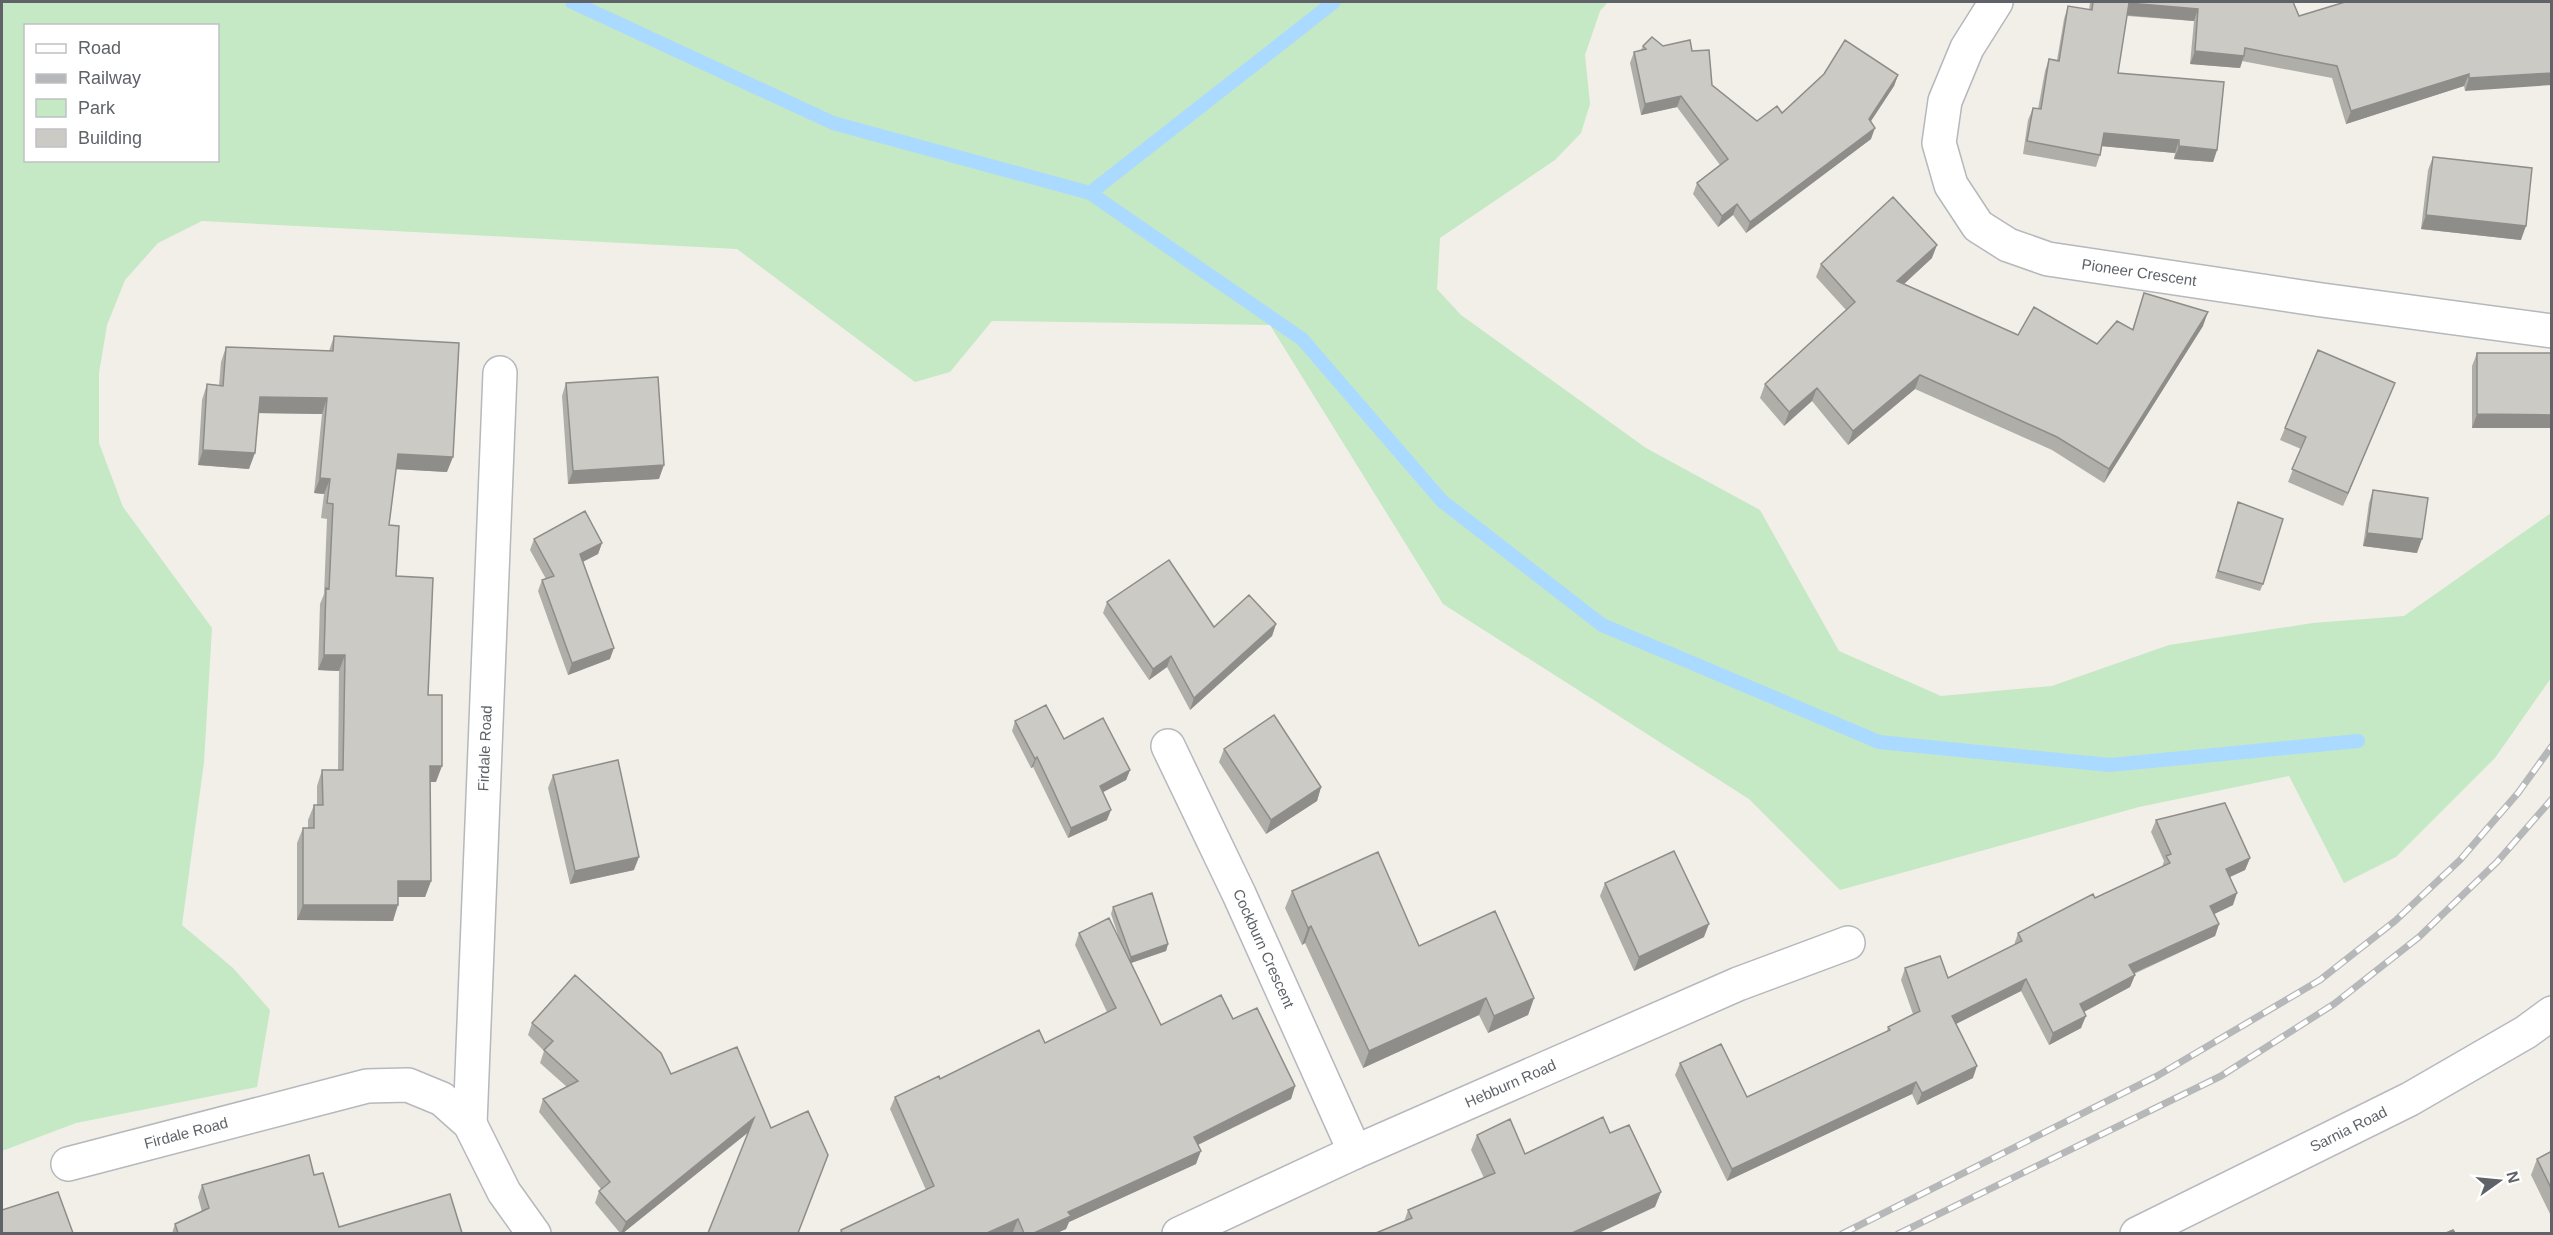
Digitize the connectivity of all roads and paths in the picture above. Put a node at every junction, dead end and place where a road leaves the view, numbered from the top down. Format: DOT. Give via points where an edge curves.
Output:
graph roads {
  1 [pos="1996,2"];
  2 [pos="2552,331"];
  3 [pos="500,373"];
  4 [pos="1168,746"];
  5 [pos="1848,943"];
  6 [pos="2552,1013"];
  7 [pos="470,1124"];
  8 [pos="1355,1152"];
  9 [pos="68,1164"];
  10 [pos="534,1233"];
  11 [pos="1179,1233"];
  12 [pos="2137,1233"];
  1 -- 2 [label="street, Pioneer Crescent" via="1967,48 1945,101 1939,143 1951,185 1978,226 2008,245 2048,259"];
  3 -- 7 [label="street, Firdale Road"];
  4 -- 8 [label="street, Cockburn Crescent"];
  5 -- 8 [label="street, Hebburn Road" via="1738,984"];
  6 -- 12 [label="street, Sarnia Road" via="2410,1099"];
  7 -- 9 [label="street, Firdale Road" via="442,1099 408,1085 367,1086"];
  7 -- 10 [label="street, Firdale Road" via="504,1192"];
  8 -- 11 [label="street, Hebburn Road"];
}
